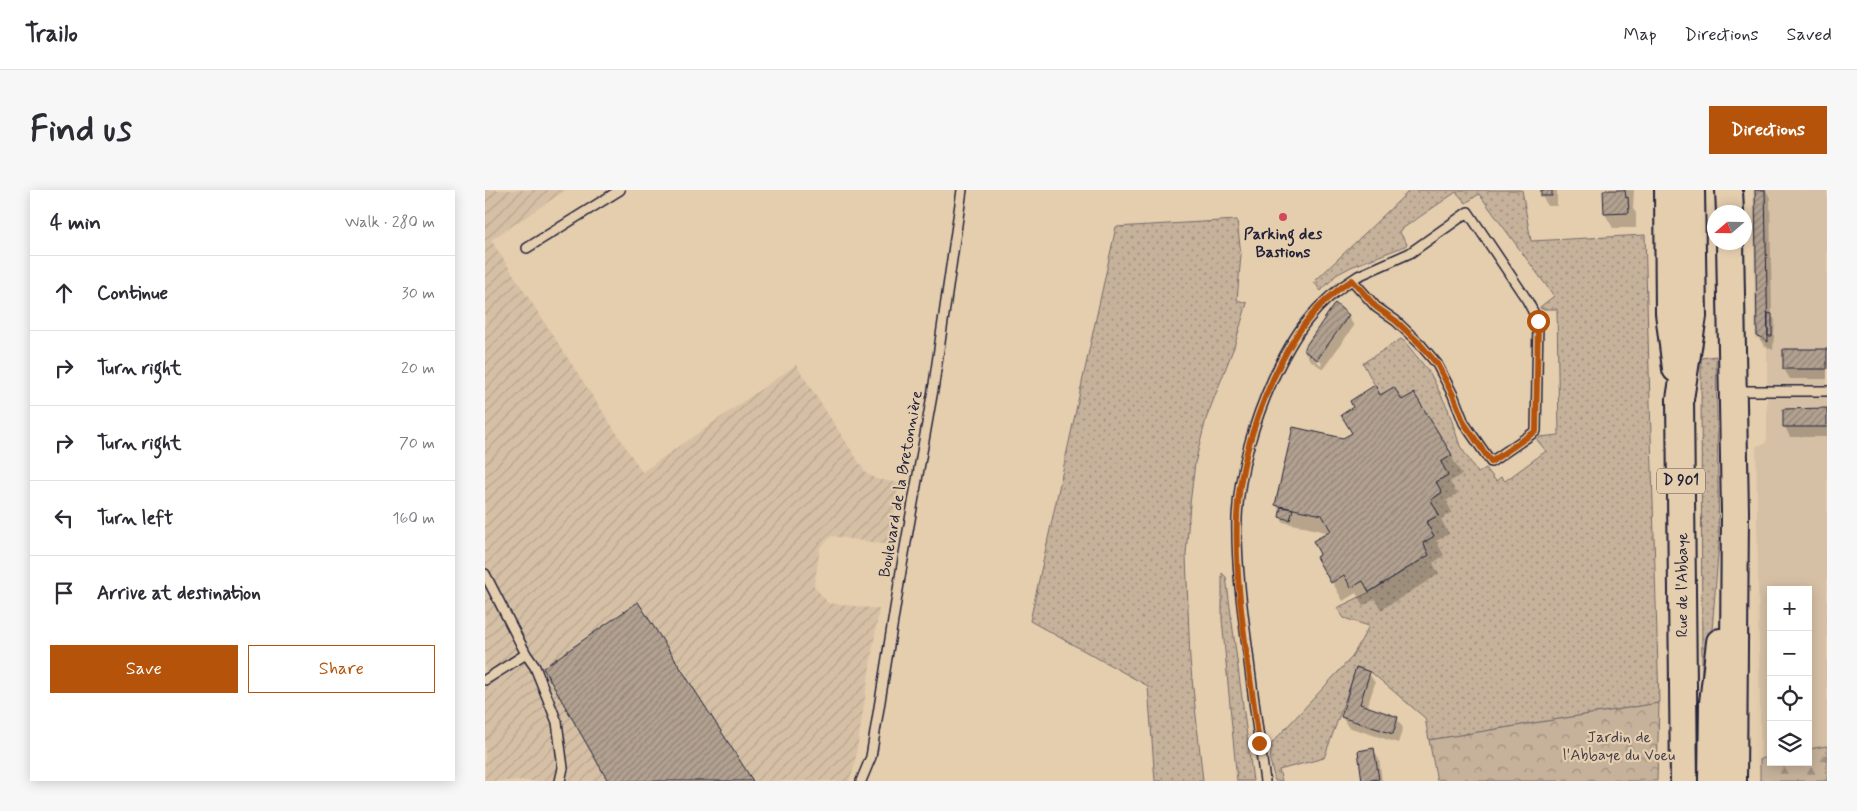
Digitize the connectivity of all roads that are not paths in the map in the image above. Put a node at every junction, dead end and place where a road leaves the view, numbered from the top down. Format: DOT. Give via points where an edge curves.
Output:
graph roads {
  1 [pos="621,190"];
  2 [pos="962,190"];
  3 [pos="1668,190"];
  4 [pos="1691,190"];
  5 [pos="1729,190"];
  6 [pos="1729,205"];
  7 [pos="527,248"];
  8 [pos="1730,250"];
  9 [pos="1352,280"];
  10 [pos="1733,391"];
  11 [pos="1827,391"];
  12 [pos="1680,398"];
  13 [pos="1723,417"];
  14 [pos="1734,464"];
  15 [pos="1735,512"];
  16 [pos="485,574"];
  17 [pos="526,654"];
  18 [pos="485,680"];
  19 [pos="1683,778"];
  20 [pos="560,781"];
  21 [pos="861,781"];
  22 [pos="1265,781"];
  23 [pos="1713,781"];
  24 [pos="1733,781"];
  1 -- 7 [label="lane"];
  2 -- 21 [label="lane, Boulevard de la Bretonnière" via="934,384 871,757"];
  3 -- 12 [label="main road, Rue de l'Abbaye / D 901" via="1669,313"];
  4 -- 12 [label="main road, Rue de l'Abbaye / D 901" via="1693,316"];
  5 -- 6 [label="main road"];
  8 -- 10 [label="main road"];
  9 -- 9 [label="lane" via="1410,253 1468,212 1538,321 1536,431 1491,462 1464,423 1437,364"];
  9 -- 22 [label="lane" via="1326,299 1303,324 1284,354 1263,402 1245,464 1237,516 1238,569"];
  10 -- 11 [label="lane"];
  10 -- 14 [label="main road"];
  12 -- 19 [label="main road, Rue de l'Abbaye / D 901"];
  13 -- 14 [label="lane"];
  14 -- 15 [label="main road"];
  15 -- 23 [label="main road" via="1713,703"];
  15 -- 24 [label="main road"];
  16 -- 17 [label="lane"];
  17 -- 18 [label="lane"];
  17 -- 20 [label="lane" via="535,667 557,722 563,768"];
}
